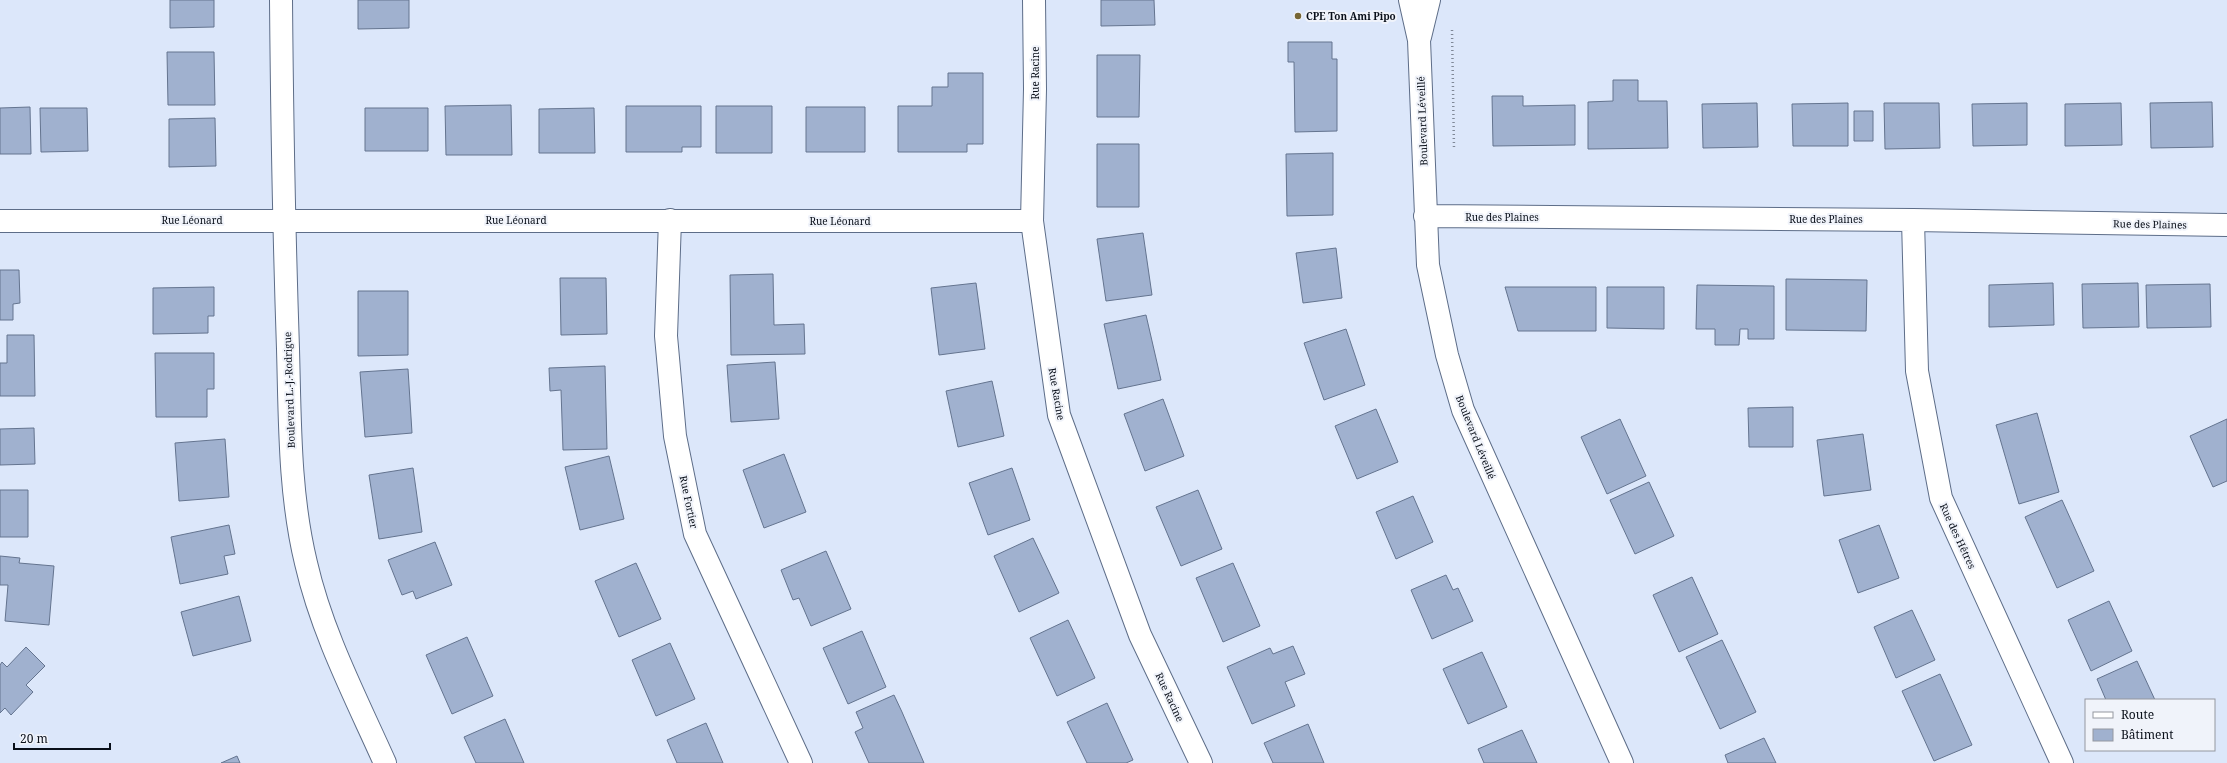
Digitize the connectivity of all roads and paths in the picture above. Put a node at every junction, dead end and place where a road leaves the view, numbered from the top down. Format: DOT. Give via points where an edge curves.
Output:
graph roads {
  1 [pos="281,0"];
  2 [pos="1034,0"];
  3 [pos="1410,0"];
  4 [pos="1430,0"];
  5 [pos="1452,24"];
  6 [pos="1419,40"];
  7 [pos="1454,152"];
  8 [pos="1425,216"];
  9 [pos="0,220"];
  10 [pos="284,220"];
  11 [pos="670,220"];
  12 [pos="1913,220"];
  13 [pos="1032,221"];
  14 [pos="2227,225"];
  15 [pos="385,763"];
  16 [pos="801,763"];
  17 [pos="1201,763"];
  18 [pos="1622,763"];
  19 [pos="2062,763"];
  1 -- 10 [label="street, Boulevard L.-J.-Rodrigue"];
  2 -- 13 [label="street, Rue Racine"];
  3 -- 6 [label="street, Boulevard Léveillé"];
  4 -- 6 [label="street, Boulevard Léveillé"];
  5 -- 7 [label="path"];
  6 -- 8 [label="street, Boulevard Léveillé"];
  8 -- 12 [label="street, Rue des Plaines"];
  8 -- 18 [label="street, Boulevard Léveillé" via="1428,265 1436,307 1463,410"];
  9 -- 10 [label="street, Rue Léonard"];
  10 -- 11 [label="street, Rue Léonard"];
  10 -- 15 [label="street, Boulevard L.-J.-Rodrigue" via="292,452 297,514 303,549 319,610"];
  11 -- 13 [label="street, Rue Léonard"];
  11 -- 16 [label="street, Rue Fortier" via="666,336 675,436 695,534"];
  12 -- 14 [label="street, Rue des Plaines"];
  12 -- 19 [label="street, Rue des Hêtres" via="1917,371 1941,498"];
  13 -- 17 [label="street, Rue Racine" via="1059,415 1140,635"];
}
